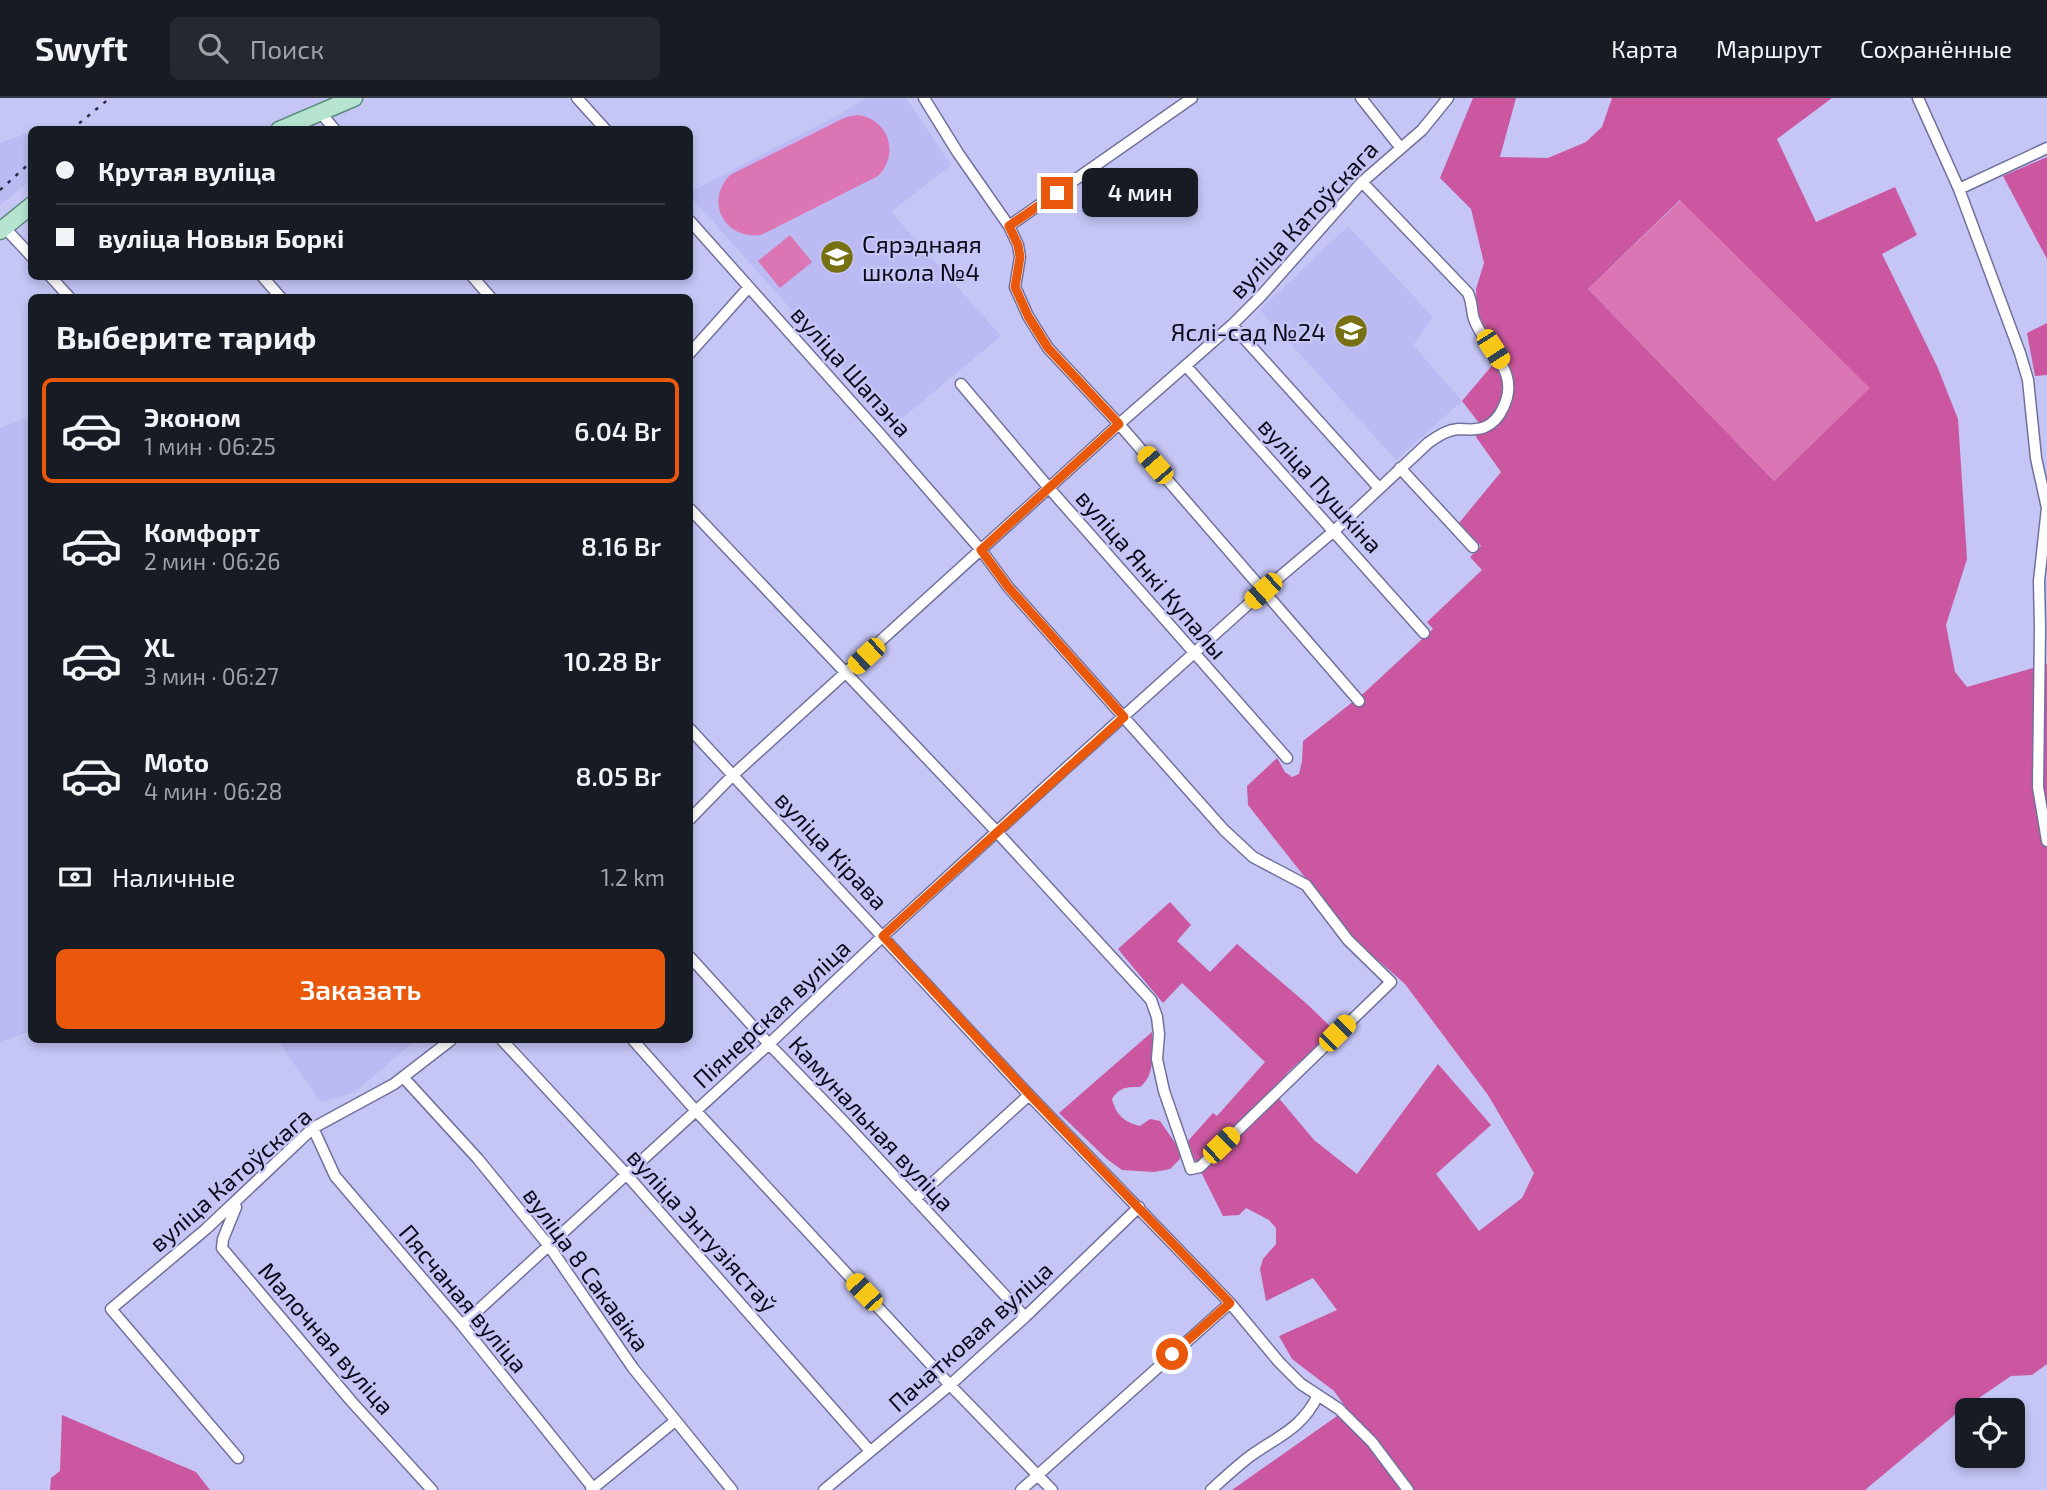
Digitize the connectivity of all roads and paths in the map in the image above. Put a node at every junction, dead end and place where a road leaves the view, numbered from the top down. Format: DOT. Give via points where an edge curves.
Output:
graph roads {
  1 [pos="354,98"];
  2 [pos="577,98"];
  3 [pos="924,98"];
  4 [pos="1192,98"];
  5 [pos="1361,98"];
  6 [pos="1448,98"];
  7 [pos="1918,98"];
  8 [pos="320,112"];
  9 [pos="288,126"];
  10 [pos="332,126"];
  11 [pos="602,126"];
  12 [pos="1400,148"];
  13 [pos="2047,148"];
  14 [pos="1362,182"];
  15 [pos="1959,189"];
  16 [pos="28,208"];
  17 [pos="693,224"];
  18 [pos="1009,226"];
  19 [pos="2,229"];
  20 [pos="28,253"];
  21 [pos="54,280"];
  22 [pos="265,280"];
  23 [pos="475,280"];
  24 [pos="749,287"];
  25 [pos="66,294"];
  26 [pos="278,294"];
  27 [pos="487,294"];
  28 [pos="1232,325"];
  29 [pos="693,350"];
  30 [pos="1186,366"];
  31 [pos="961,384"];
  32 [pos="1119,424"];
  33 [pos="1400,468"];
  34 [pos="1049,488"];
  35 [pos="1379,488"];
  36 [pos="693,512"];
  37 [pos="1334,531"];
  38 [pos="1473,547"];
  39 [pos="981,550"];
  40 [pos="1263,591"];
  41 [pos="1424,633"];
  42 [pos="1193,654"];
  43 [pos="846,674"];
  44 [pos="1359,701"];
  45 [pos="1124,717"];
  46 [pos="693,732"];
  47 [pos="1287,758"];
  48 [pos="733,775"];
  49 [pos="693,816"];
  50 [pos="997,832"];
  51 [pos="2047,841"];
  52 [pos="883,936"];
  53 [pos="693,960"];
  54 [pos="447,1043"];
  55 [pos="505,1043"];
  56 [pos="636,1043"];
  57 [pos="769,1044"];
  58 [pos="403,1077"];
  59 [pos="1030,1095"];
  60 [pos="696,1111"];
  61 [pos="313,1128"];
  62 [pos="626,1174"];
  63 [pos="915,1199"];
  64 [pos="233,1203"];
  65 [pos="1139,1208"];
  66 [pos="549,1246"];
  67 [pos="1230,1303"];
  68 [pos="1025,1317"];
  69 [pos="462,1325"];
  70 [pos="950,1385"];
  71 [pos="1318,1395"];
  72 [pos="675,1421"];
  73 [pos="870,1451"];
  74 [pos="238,1458"];
  75 [pos="1038,1475"];
  76 [pos="592,1489"];
  77 [pos="432,1490"];
  78 [pos="732,1490"];
  79 [pos="824,1490"];
  80 [pos="1021,1490"];
  81 [pos="1052,1490"];
  82 [pos="1211,1490"];
  83 [pos="1408,1490"];
  1 -- 8 [label="main road"];
  2 -- 11 [label="street"];
  3 -- 18 [label="street"];
  4 -- 18 [label="street"];
  5 -- 12 [label="street"];
  6 -- 12 [label="street, вуліца Катоўскага"];
  7 -- 15 [label="street"];
  8 -- 9 [label="main road"];
  8 -- 10 [label="street"];
  12 -- 14 [label="street, вуліца Катоўскага"];
  13 -- 15 [label="street"];
  14 -- 28 [label="street, вуліца Катоўскага"];
  14 -- 33 [label="street, Піянерская вуліца" via="1468,293 1474,319 1504,366 1507,380 1505,406 1497,419 1474,430 1444,432"];
  15 -- 51 [label="street" via="2028,380 2036,458 2047,508 2039,581 2038,787"];
  16 -- 19 [label="main road"];
  17 -- 24 [label="street, вуліца Шапэна"];
  18 -- 32 [label="street" via="1020,257 1015,287 1028,316 1048,348"];
  19 -- 20 [label="street"];
  21 -- 25 [label="street"];
  22 -- 26 [label="street"];
  23 -- 27 [label="street"];
  24 -- 29 [label="street"];
  24 -- 39 [label="street, вуліца Шапэна"];
  28 -- 30 [label="street, вуліца Катоўскага"];
  28 -- 35 [label="street"];
  30 -- 32 [label="street, вуліца Катоўскага"];
  30 -- 37 [label="street, вуліца Пушкіна"];
  31 -- 34 [label="street, вуліца Янкі Купалы"];
  32 -- 34 [label="street, вуліца Катоўскага"];
  32 -- 40 [label="street"];
  33 -- 35 [label="street, Піянерская вуліца"];
  33 -- 38 [label="street"];
  34 -- 39 [label="street, вуліца Катоўскага"];
  34 -- 42 [label="street, вуліца Янкі Купалы"];
  35 -- 37 [label="street, Піянерская вуліца"];
  36 -- 43 [label="street"];
  37 -- 40 [label="street, Піянерская вуліца"];
  37 -- 41 [label="street, вуліца Пушкіна"];
  39 -- 43 [label="street, вуліца Катоўскага"];
  39 -- 45 [label="street, вуліца Шапэна"];
  40 -- 42 [label="street, Піянерская вуліца"];
  40 -- 44 [label="street"];
  42 -- 45 [label="street, Піянерская вуліца"];
  42 -- 47 [label="street, вуліца Янкі Купалы"];
  43 -- 48 [label="street, вуліца Катоўскага"];
  43 -- 50 [label="street"];
  45 -- 50 [label="street, Піянерская вуліца"];
  45 -- 50 [label="street, вуліца Шапэна" via="1224,830 1253,857 1306,885 1348,940 1391,982 1200,1167 1191,1169 1164,1091 1157,1059 1160,1034 1150,1000"];
  46 -- 48 [label="street, вуліца Кірава"];
  48 -- 49 [label="street, вуліца Катоўскага"];
  48 -- 52 [label="street, вуліца Кірава"];
  50 -- 52 [label="street, Піянерская вуліца"];
  52 -- 57 [label="street, Піянерская вуліца"];
  52 -- 59 [label="street, вуліца Кірава"];
  53 -- 57 [label="street, Камунальная вуліца"];
  54 -- 58 [label="street, вуліца Катоўскага"];
  55 -- 62 [label="street, вуліца Энтузіястаў"];
  56 -- 60 [label="street"];
  57 -- 60 [label="street, Піянерская вуліца"];
  57 -- 63 [label="street, Камунальная вуліца"];
  58 -- 61 [label="street, вуліца Катоўскага"];
  58 -- 66 [label="street, вуліца 8 Сакавіка"];
  59 -- 63 [label="street"];
  59 -- 65 [label="street, вуліца Кірава"];
  60 -- 62 [label="street, Піянерская вуліца"];
  60 -- 70 [label="street"];
  61 -- 64 [label="street, вуліца Катоўскага"];
  61 -- 69 [label="street, Пясчаная вуліца" via="335,1176"];
  62 -- 66 [label="street, Піянерская вуліца"];
  62 -- 73 [label="street, вуліца Энтузіястаў"];
  63 -- 68 [label="street, Камунальная вуліца"];
  64 -- 74 [label="street, вуліца Катоўскага" via="111,1309"];
  64 -- 77 [label="street, Малочная вуліца" via="236,1207 222,1248"];
  65 -- 67 [label="street, вуліца Кірава"];
  65 -- 68 [label="street, Пачатковая вуліца"];
  66 -- 69 [label="street, Піянерская вуліца"];
  66 -- 72 [label="street, вуліца 8 Сакавіка"];
  67 -- 71 [label="street, вуліца Кірава" via="1279,1362"];
  67 -- 75 [label="street"];
  68 -- 70 [label="street, Пачатковая вуліца"];
  69 -- 76 [label="street, Пясчаная вуліца"];
  70 -- 73 [label="street, Пачатковая вуліца"];
  70 -- 75 [label="street"];
  71 -- 82 [label="street" via="1310,1413 1297,1425"];
  71 -- 83 [label="street, вуліца Кірава" via="1372,1442"];
  72 -- 76 [label="street"];
  72 -- 78 [label="street, вуліца 8 Сакавіка"];
  73 -- 79 [label="street, Пачатковая вуліца"];
  75 -- 80 [label="street"];
  75 -- 81 [label="street"];
}
